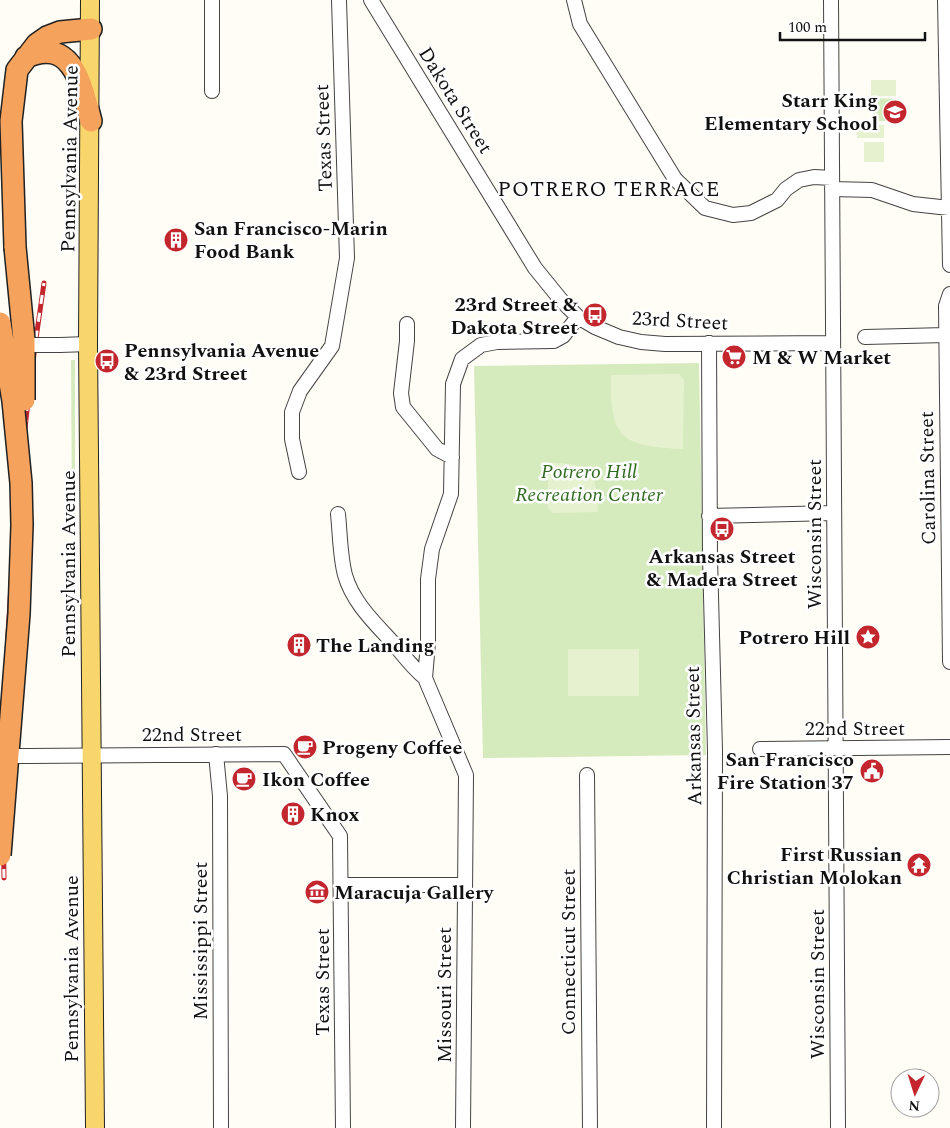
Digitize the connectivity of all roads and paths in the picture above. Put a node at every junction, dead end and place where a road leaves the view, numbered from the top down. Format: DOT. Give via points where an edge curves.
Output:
graph roads {
  1 [pos="90,0"];
  2 [pos="212,0"];
  3 [pos="339,0"];
  4 [pos="371,0"];
  5 [pos="574,0"];
  6 [pos="831,0"];
  7 [pos="945,0"];
  8 [pos="91,29"];
  9 [pos="26,57"];
  10 [pos="212,90"];
  11 [pos="91,121"];
  12 [pos="832,184"];
  13 [pos="949,208"];
  14 [pos="950,265"];
  15 [pos="950,294"];
  16 [pos="578,317"];
  17 [pos="0,323"];
  18 [pos="407,324"];
  19 [pos="946,335"];
  20 [pos="865,338"];
  21 [pos="709,343"];
  22 [pos="832,343"];
  23 [pos="0,344"];
  24 [pos="88,344"];
  25 [pos="452,457"];
  26 [pos="299,472"];
  27 [pos="834,513"];
  28 [pos="338,514"];
  29 [pos="710,516"];
  30 [pos="22,525"];
  31 [pos="950,662"];
  32 [pos="425,678"];
  33 [pos="950,747"];
  34 [pos="835,748"];
  35 [pos="760,749"];
  36 [pos="216,754"];
  37 [pos="91,755"];
  38 [pos="0,756"];
  39 [pos="588,775"];
  40 [pos="340,836"];
  41 [pos="0,855"];
  42 [pos="465,885"];
  43 [pos="342,886"];
  44 [pos="94,1128"];
  45 [pos="221,1128"];
  46 [pos="343,1128"];
  47 [pos="463,1128"];
  48 [pos="590,1128"];
  49 [pos="714,1128"];
  50 [pos="838,1128"];
  1 -- 8 [label="main road, Pennsylvania Avenue"];
  2 -- 10 [label="street"];
  3 -- 26 [label="street, Texas Street" via="347,258 332,346 300,391 292,412 292,439"];
  4 -- 16 [label="street, Dakota Street" via="535,268"];
  5 -- 12 [label="street" via="580,24 675,178 704,208 733,215 751,213 777,200 799,180 814,177"];
  6 -- 12 [label="street, Wisconsin Street"];
  7 -- 13 [label="street"];
  8 -- 9 [label="highway" via="60,32 47,37"];
  8 -- 11 [label="main road, Pennsylvania Avenue"];
  9 -- 11 [label="highway" via="46,52 72,65"];
  9 -- 30 [label="highway, bridge" via="14,80 11,121 11,184 24,340"];
  11 -- 24 [label="main road, Pennsylvania Avenue"];
  12 -- 13 [label="street" via="872,190 913,204"];
  12 -- 22 [label="street, Wisconsin Street"];
  13 -- 14 [label="street"];
  15 -- 19 [label="street, Carolina Street" via="946,306"];
  16 -- 21 [label="street, 23rd Street" via="595,327 641,342"];
  16 -- 25 [label="street, Missouri Street" via="554,342 497,342 481,345 462,359 453,384"];
  17 -- 30 [label="highway, bridge" via="14,410"];
  18 -- 25 [label="street" via="401,393 403,407 436,449"];
  19 -- 20 [label="street"];
  19 -- 31 [label="street, Carolina Street"];
  21 -- 22 [label="street, 23rd Street"];
  21 -- 29 [label="street, Arkansas Street"];
  22 -- 27 [label="street, Wisconsin Street"];
  23 -- 24 [label="street, bridge"];
  24 -- 37 [label="main road, Pennsylvania Avenue"];
  25 -- 32 [label="street, Missouri Street" via="451,494 431,556"];
  27 -- 29 [label="street"];
  27 -- 34 [label="street, Wisconsin Street"];
  28 -- 32 [label="street" via="345,574 350,588 372,621"];
  29 -- 49 [label="street, Arkansas Street" via="715,751"];
  30 -- 41 [label="highway, bridge" via="19,614"];
  32 -- 42 [label="street, Missouri Street" via="466,775"];
  33 -- 34 [label="street, 22nd Street"];
  34 -- 35 [label="street, 22nd Street"];
  34 -- 50 [label="street, Wisconsin Street"];
  36 -- 37 [label="street, 22nd Street"];
  36 -- 40 [label="street, 22nd Street" via="284,754"];
  36 -- 45 [label="street, Mississippi Street" via="220,796"];
  37 -- 38 [label="street, 22nd Street, bridge"];
  37 -- 44 [label="main road, Pennsylvania Avenue"];
  39 -- 48 [label="street, Connecticut Street"];
  40 -- 43 [label="street, Texas Street"];
  42 -- 43 [label="street"];
  42 -- 47 [label="street, Missouri Street"];
  43 -- 46 [label="street, Texas Street"];
}
